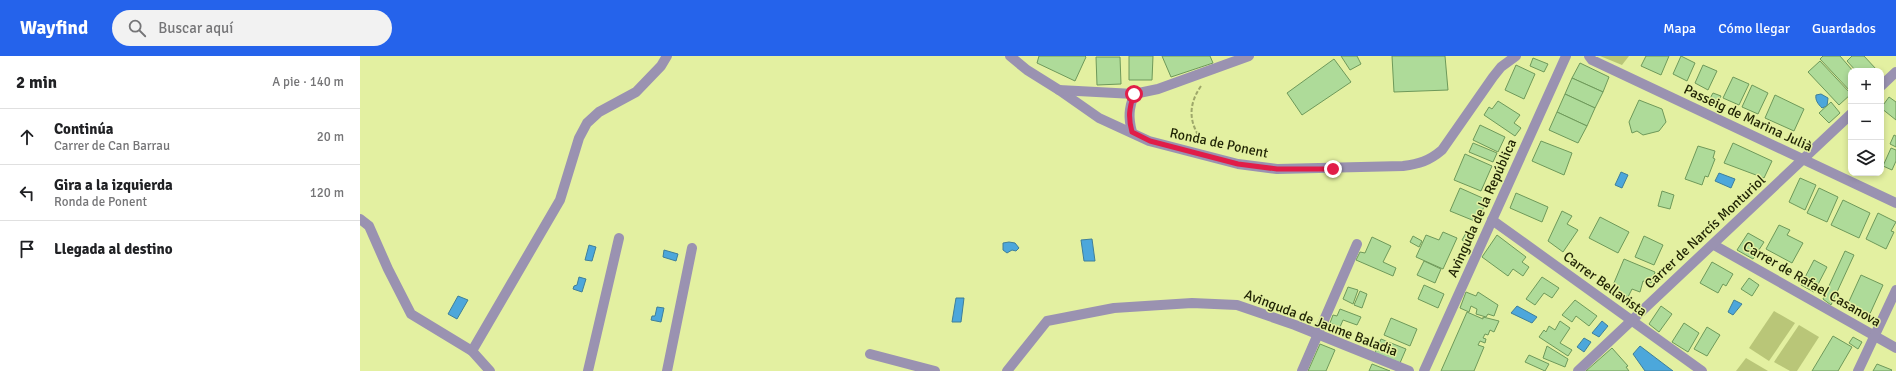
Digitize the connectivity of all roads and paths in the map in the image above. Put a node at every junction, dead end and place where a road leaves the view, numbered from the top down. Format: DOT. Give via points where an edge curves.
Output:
graph roads {
  1 [pos="667,56"];
  2 [pos="1010,56"];
  3 [pos="1249,56"];
  4 [pos="1516,56"];
  5 [pos="1566,56"];
  6 [pos="1589,56"];
  7 [pos="1212,70"];
  8 [pos="1896,72"];
  9 [pos="1884,83"];
  10 [pos="1059,90"];
  11 [pos="1134,94"];
  12 [pos="1848,117"];
  13 [pos="1132,132"];
  14 [pos="1219,159"];
  15 [pos="1803,159"];
  16 [pos="1896,203"];
  17 [pos="360,219"];
  18 [pos="1492,220"];
  19 [pos="619,238"];
  20 [pos="1357,244"];
  21 [pos="1714,245"];
  22 [pos="692,248"];
  23 [pos="1896,290"];
  24 [pos="1630,320"];
  25 [pos="1319,335"];
  26 [pos="1874,335"];
  27 [pos="1896,348"];
  28 [pos="472,351"];
  29 [pos="870,354"];
  30 [pos="490,371"];
  31 [pos="588,371"];
  32 [pos="667,371"];
  33 [pos="935,371"];
  34 [pos="1007,371"];
  35 [pos="1302,371"];
  36 [pos="1409,371"];
  37 [pos="1424,371"];
  38 [pos="1578,371"];
  39 [pos="1702,371"];
  40 [pos="1858,371"];
  1 -- 28 [label="street" via="636,92 599,112 587,123 579,138 560,200"];
  2 -- 10 [label="street, Ronda de Ponent"];
  3 -- 7 [label="street"];
  4 -- 14 [label="street, Ronda de Ponent" via="1493,76 1442,150 1420,164 1277,169"];
  5 -- 18 [label="street, Avinguda de la República"];
  6 -- 15 [label="street, Passeig de Marina Julià"];
  7 -- 11 [label="street" via="1158,89"];
  7 -- 14 [label="path" via="1194,96 1190,109 1195,131"];
  8 -- 9 [label="street"];
  10 -- 11 [label="street"];
  10 -- 13 [label="street, Ronda de Ponent" via="1099,118"];
  11 -- 13 [label="street" via="1129,110"];
  12 -- 15 [label="street, Carrer de Narcís Monturiol"];
  13 -- 14 [label="street, Ronda de Ponent" via="1150,141"];
  15 -- 16 [label="street, Passeig de Marina Julià"];
  15 -- 21 [label="street, Carrer de Narcís Monturiol"];
  17 -- 28 [label="street" via="370,226 411,314"];
  18 -- 24 [label="street, Carrer Bellavista"];
  18 -- 37 [label="street, Avinguda de la República"];
  19 -- 31 [label="street"];
  20 -- 25 [label="street"];
  21 -- 24 [label="street, Carrer de Narcís Monturiol"];
  21 -- 26 [label="street, Carrer de Rafael Casanova"];
  22 -- 32 [label="street"];
  23 -- 26 [label="street"];
  24 -- 38 [label="street, Carrer de Narcís Monturiol"];
  24 -- 39 [label="street, Carrer Bellavista"];
  25 -- 34 [label="street, Avinguda de Jaume Baladia" via="1237,305 1192,303 1114,308 1047,321"];
  25 -- 35 [label="street"];
  25 -- 36 [label="street, Avinguda de Jaume Baladia"];
  26 -- 27 [label="street, Carrer de Rafael Casanova"];
  26 -- 40 [label="street"];
  28 -- 30 [label="street"];
  29 -- 33 [label="street"];
}
